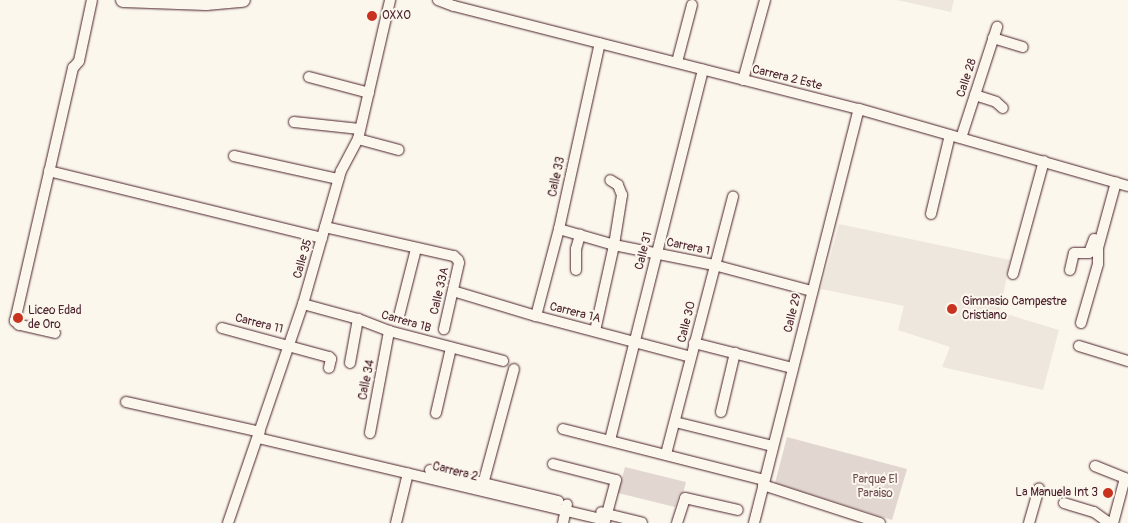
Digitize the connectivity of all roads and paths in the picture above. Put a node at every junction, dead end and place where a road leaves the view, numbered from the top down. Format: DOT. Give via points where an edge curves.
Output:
graph roads {
  1 [pos="92,0"];
  2 [pos="123,0"];
  3 [pos="243,0"];
  4 [pos="390,0"];
  5 [pos="438,0"];
  6 [pos="765,0"];
  7 [pos="692,5"];
  8 [pos="997,27"];
  9 [pos="993,38"];
  10 [pos="600,43"];
  11 [pos="1023,47"];
  12 [pos="677,62"];
  13 [pos="703,69"];
  14 [pos="309,77"];
  15 [pos="743,80"];
  16 [pos="368,93"];
  17 [pos="975,95"];
  18 [pos="1003,108"];
  19 [pos="859,109"];
  20 [pos="294,122"];
  21 [pos="359,134"];
  22 [pos="950,135"];
  23 [pos="961,138"];
  24 [pos="399,150"];
  25 [pos="234,156"];
  26 [pos="1044,161"];
  27 [pos="49,171"];
  28 [pos="338,179"];
  29 [pos="610,180"];
  30 [pos="1112,181"];
  31 [pos="1128,186"];
  32 [pos="733,197"];
  33 [pos="931,214"];
  34 [pos="325,227"];
  35 [pos="559,229"];
  36 [pos="580,235"];
  37 [pos="322,238"];
  38 [pos="614,245"];
  39 [pos="416,249"];
  40 [pos="656,252"];
  41 [pos="714,265"];
  42 [pos="576,270"];
  43 [pos="1070,270"];
  44 [pos="1013,274"];
  45 [pos="453,291"];
  46 [pos="812,291"];
  47 [pos="303,304"];
  48 [pos="399,316"];
  49 [pos="536,316"];
  50 [pos="358,319"];
  51 [pos="1081,323"];
  52 [pos="222,328"];
  53 [pos="444,329"];
  54 [pos="389,331"];
  55 [pos="595,331"];
  56 [pos="55,333"];
  57 [pos="634,342"];
  58 [pos="694,343"];
  59 [pos="290,344"];
  60 [pos="1079,346"];
  61 [pos="451,348"];
  62 [pos="735,353"];
  63 [pos="691,358"];
  64 [pos="504,361"];
  65 [pos="1128,361"];
  66 [pos="350,363"];
  67 [pos="329,368"];
  68 [pos="792,368"];
  69 [pos="514,369"];
  70 [pos="126,402"];
  71 [pos="721,412"];
  72 [pos="436,414"];
  73 [pos="675,422"];
  74 [pos="563,429"];
  75 [pos="370,433"];
  76 [pos="259,435"];
  77 [pos="610,440"];
  78 [pos="773,446"];
  79 [pos="666,454"];
  80 [pos="553,464"];
  81 [pos="1095,466"];
  82 [pos="430,470"];
  83 [pos="408,473"];
  84 [pos="763,483"];
  85 [pos="483,484"];
  86 [pos="1040,488"];
  87 [pos="511,494"];
  88 [pos="1064,503"];
  89 [pos="567,507"];
  90 [pos="738,510"];
  91 [pos="606,517"];
  92 [pos="228,523"];
  93 [pos="396,523"];
  94 [pos="563,523"];
  95 [pos="616,523"];
  96 [pos="642,523"];
  97 [pos="677,523"];
  98 [pos="754,523"];
  99 [pos="880,523"];
  100 [pos="1029,523"];
  101 [pos="1109,523"];
  102 [pos="1113,523"];
  1 -- 27 [label="street"];
  2 -- 3 [label="highway" via="206,3"];
  4 -- 16 [label="street, Calle 35"];
  5 -- 10 [label="street, Carrera 2 Este"];
  6 -- 15 [label="street"];
  7 -- 12 [label="street"];
  8 -- 9 [label="street, Calle 28"];
  9 -- 11 [label="street"];
  9 -- 17 [label="street, Calle 28"];
  10 -- 12 [label="street, Carrera 2 Este"];
  10 -- 35 [label="street, Calle 33"];
  12 -- 13 [label="street, Carrera 2 Este"];
  13 -- 15 [label="street, Carrera 2 Este"];
  13 -- 40 [label="street, Calle 31"];
  14 -- 16 [label="street"];
  15 -- 19 [label="street, Carrera 2 Este"];
  16 -- 21 [label="street, Calle 35"];
  17 -- 18 [label="street"];
  17 -- 23 [label="street, Calle 28"];
  19 -- 22 [label="street, Carrera 2 Este"];
  19 -- 46 [label="street, Calle 29"];
  20 -- 21 [label="street"];
  21 -- 24 [label="street"];
  21 -- 28 [label="street, Calle 35"];
  22 -- 23 [label="street, Carrera 2 Este"];
  22 -- 33 [label="street"];
  23 -- 26 [label="street, Carrera 2 Este"];
  25 -- 28 [label="street"];
  26 -- 30 [label="street, Carrera 2 Este"];
  26 -- 44 [label="street"];
  27 -- 37 [label="street"];
  27 -- 56 [label="street" via="15,321 19,326"];
  28 -- 34 [label="street, Calle 35"];
  29 -- 38 [label="street" via="618,185 622,195"];
  30 -- 31 [label="street, Carrera 2 Este"];
  30 -- 43 [label="street" via="1092,249 1088,253 1074,252"];
  30 -- 51 [label="street" via="1098,248 1098,264"];
  32 -- 41 [label="street, Calle 30"];
  34 -- 37 [label="street, Calle 35"];
  34 -- 39 [label="street"];
  35 -- 36 [label="street, Carrera 1"];
  35 -- 49 [label="street, Calle 33"];
  36 -- 38 [label="street, Carrera 1"];
  36 -- 42 [label="street"];
  37 -- 47 [label="street, Calle 35"];
  38 -- 40 [label="street, Carrera 1"];
  38 -- 55 [label="street"];
  39 -- 45 [label="street, Calle 33A" via="454,256 458,260"];
  39 -- 48 [label="street"];
  40 -- 41 [label="street, Carrera 1"];
  40 -- 57 [label="street, Calle 31"];
  41 -- 46 [label="street, Carrera 1"];
  41 -- 58 [label="street, Calle 30"];
  45 -- 49 [label="street, Carrera 1A"];
  45 -- 53 [label="street, Calle 33A"];
  46 -- 68 [label="street, Calle 29"];
  47 -- 50 [label="street, Carrera 1B"];
  47 -- 59 [label="street, Calle 35"];
  49 -- 55 [label="street, Carrera 1A"];
  50 -- 54 [label="street, Carrera 1B"];
  50 -- 66 [label="street"];
  52 -- 59 [label="street, Carrera 11"];
  54 -- 61 [label="street, Carrera 1B"];
  54 -- 75 [label="street, Calle 34"];
  55 -- 57 [label="street, Carrera 1A"];
  57 -- 63 [label="street, Carrera 1A"];
  57 -- 77 [label="street, Calle 31"];
  58 -- 62 [label="street"];
  58 -- 63 [label="street, Calle 30"];
  59 -- 67 [label="street, Carrera 11" via="330,358"];
  59 -- 76 [label="street, Calle 35"];
  60 -- 65 [label="street"];
  61 -- 64 [label="street, Carrera 1B"];
  61 -- 72 [label="street"];
  62 -- 68 [label="street"];
  62 -- 71 [label="street"];
  63 -- 73 [label="street, Calle 30"];
  68 -- 78 [label="street, Calle 29"];
  69 -- 85 [label="street"];
  70 -- 76 [label="street, Carrera 2"];
  73 -- 78 [label="street"];
  73 -- 79 [label="street, Calle 30"];
  74 -- 77 [label="street"];
  76 -- 83 [label="street, Carrera 2"];
  76 -- 92 [label="street, Calle 35"];
  77 -- 79 [label="street"];
  78 -- 84 [label="street, Calle 29"];
  79 -- 84 [label="street"];
  80 -- 91 [label="street" via="616,480"];
  81 -- 102 [label="street" via="1125,478"];
  82 -- 85 [label="street"];
  83 -- 87 [label="street, Carrera 2"];
  83 -- 93 [label="street"];
  84 -- 98 [label="street, Calle 29"];
  84 -- 99 [label="street"];
  85 -- 87 [label="street"];
  86 -- 100 [label="street"];
  87 -- 89 [label="street, Carrera 2"];
  88 -- 101 [label="street" via="1094,512"];
  89 -- 91 [label="street, Carrera 2"];
  89 -- 94 [label="street"];
  90 -- 97 [label="street" via="685,498"];
  91 -- 95 [label="street"];
  91 -- 96 [label="street"];
}
